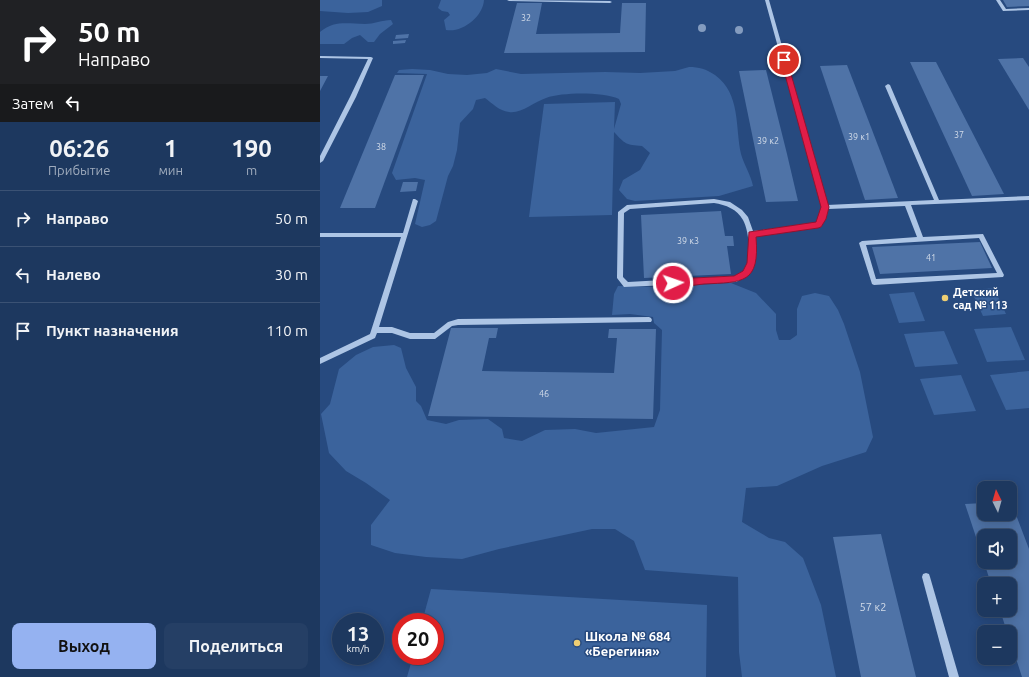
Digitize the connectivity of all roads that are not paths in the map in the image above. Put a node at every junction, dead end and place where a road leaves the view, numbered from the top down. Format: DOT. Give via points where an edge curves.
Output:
graph roads {
  1 [pos="509,0"];
  2 [pos="767,0"];
  3 [pos="998,0"];
  4 [pos="610,2"];
  5 [pos="1029,9"];
  6 [pos="320,57"];
  7 [pos="888,86"];
  8 [pos="320,161"];
  9 [pos="1029,198"];
  10 [pos="415,201"];
  11 [pos="937,201"];
  12 [pos="907,203"];
  13 [pos="825,207"];
  14 [pos="751,234"];
  15 [pos="320,235"];
  16 [pos="405,235"];
  17 [pos="921,239"];
  18 [pos="649,320"];
  19 [pos="375,330"];
  20 [pos="320,361"];
  21 [pos="926,577"];
  22 [pos="954,677"];
  1 -- 4 [label="lane"];
  2 -- 13 [label="lane"];
  3 -- 5 [label="lane" via="1005,10"];
  6 -- 8 [label="lane" via="371,58"];
  7 -- 11 [label="lane"];
  9 -- 11 [label="lane"];
  10 -- 16 [label="lane"];
  11 -- 12 [label="lane"];
  12 -- 13 [label="lane"];
  12 -- 17 [label="lane"];
  13 -- 14 [label="lane" via="818,225"];
  14 -- 14 [label="lane" via="746,219 730,204 714,201 629,207 621,212 620,278 626,285 736,279 747,273 751,263"];
  15 -- 16 [label="lane"];
  16 -- 19 [label="lane"];
  17 -- 17 [label="lane" via="862,242 874,282 1001,275 981,236"];
  18 -- 19 [label="lane" via="458,322 450,324 435,336 410,336 392,330"];
  19 -- 20 [label="lane" via="373,336"];
  21 -- 22 [label="lane"];
}
